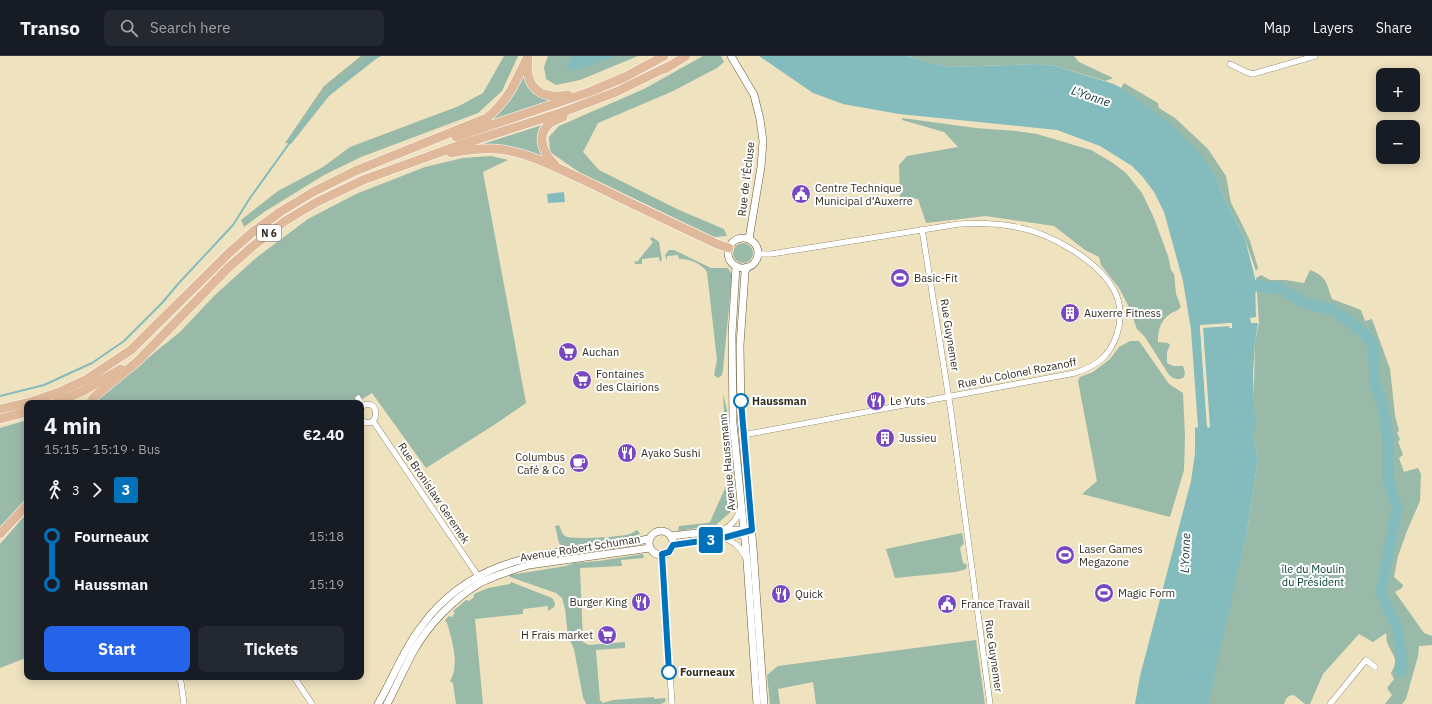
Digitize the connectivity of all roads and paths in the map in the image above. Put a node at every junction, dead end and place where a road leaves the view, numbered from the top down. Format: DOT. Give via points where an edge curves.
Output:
graph roads {
  1 [pos="528,56"];
  2 [pos="663,56"];
  3 [pos="686,56"];
  4 [pos="730,56"];
  5 [pos="1315,56"];
  6 [pos="1230,64"];
  7 [pos="670,66"];
  8 [pos="391,157"];
  9 [pos="413,162"];
  10 [pos="557,168"];
  11 [pos="922,229"];
  12 [pos="749,239"];
  13 [pos="729,248"];
  14 [pos="758,254"];
  15 [pos="736,266"];
  16 [pos="747,267"];
  17 [pos="153,345"];
  18 [pos="949,397"];
  19 [pos="36,400"];
  20 [pos="62,400"];
  21 [pos="92,400"];
  22 [pos="24,404"];
  23 [pos="364,404"];
  24 [pos="0,409"];
  25 [pos="24,413"];
  26 [pos="0,419"];
  27 [pos="373,421"];
  28 [pos="364,422"];
  29 [pos="743,435"];
  30 [pos="742,506"];
  31 [pos="24,508"];
  32 [pos="722,530"];
  33 [pos="752,530"];
  34 [pos="744,531"];
  35 [pos="0,534"];
  36 [pos="671,536"];
  37 [pos="723,538"];
  38 [pos="649,540"];
  39 [pos="673,545"];
  40 [pos="650,548"];
  41 [pos="662,554"];
  42 [pos="747,561"];
  43 [pos="478,576"];
  44 [pos="1374,667"];
  45 [pos="180,680"];
  46 [pos="296,680"];
  47 [pos="184,704"];
  48 [pos="312,704"];
  49 [pos="378,704"];
  50 [pos="387,704"];
  51 [pos="672,704"];
  52 [pos="757,704"];
  53 [pos="764,704"];
  54 [pos="990,704"];
  55 [pos="1330,704"];
  1 -- 2 [label="main road" via="528,78 533,87 542,94 555,97 568,95"];
  1 -- 8 [label="main road" via="512,90 487,118"];
  2 -- 8 [label="main road, N 6" via="625,77 592,91"];
  3 -- 7 [label="main road, N 6"];
  4 -- 12 [label="street, Rue de l'Écluse" via="754,95 763,141"];
  5 -- 6 [label="street" via="1252,74"];
  7 -- 9 [label="main road, N 6" via="616,92 563,112"];
  7 -- 10 [label="main road" via="647,81 550,123 544,130 543,148"];
  8 -- 19 [label="main road, N 6" via="355,171 280,212 230,252 131,350 87,379"];
  9 -- 10 [label="main road" via="468,150 496,149 523,155"];
  9 -- 17 [label="main road, N 6" via="363,180 285,221 228,268"];
  10 -- 13 [label="main road"];
  11 -- 14 [label="street"];
  11 -- 18 [label="street, Rue Guynemer"];
  11 -- 18 [label="street, Rue du Colonel Rozanoff" via="990,223 1017,227 1050,238 1089,262 1114,289 1118,300 1120,327 1113,346 1099,362 1088,369"];
  12 -- 13 [label="street" via="735,240"];
  12 -- 14 [label="street" via="756,245"];
  13 -- 15 [label="street" via="730,260"];
  14 -- 16 [label="street" via="754,262"];
  15 -- 16 [label="street"];
  15 -- 30 [label="street, Avenue Haussmann" via="732,388"];
  16 -- 29 [label="street, Avenue Haussmann" via="740,345"];
  17 -- 20 [label="main road, N 6" via="118,371"];
  17 -- 21 [label="main road"];
  18 -- 29 [label="street, Rue du Colonel Rozanoff"];
  18 -- 54 [label="street, Rue Guynemer"];
  22 -- 24 [label="main road, N 6"];
  23 -- 27 [label="street" via="375,408 376,416"];
  25 -- 26 [label="main road"];
  27 -- 28 [label="street"];
  27 -- 43 [label="street, Rue Bronislaw Geremek"];
  29 -- 33 [label="street, Avenue Haussmann"];
  30 -- 32 [label="street" via="737,519 731,526"];
  30 -- 34 [label="street, Avenue Haussmann"];
  31 -- 35 [label="main road"];
  32 -- 34 [label="street"];
  32 -- 36 [label="street"];
  33 -- 34 [label="street"];
  33 -- 53 [label="street, Avenue Haussmann"];
  34 -- 37 [label="street"];
  34 -- 42 [label="street, Avenue Haussmann"];
  36 -- 38 [label="street" via="660,531 653,533"];
  36 -- 39 [label="street"];
  37 -- 39 [label="street"];
  37 -- 42 [label="street" via="738,546"];
  38 -- 40 [label="street"];
  38 -- 43 [label="street, Avenue Robert Schuman" via="554,552 526,558"];
  39 -- 41 [label="street" via="669,552"];
  40 -- 41 [label="street" via="655,553"];
  40 -- 50 [label="street, Avenue Robert Schuman" via="529,565 480,584 451,605 426,632 413,651"];
  41 -- 51 [label="street"];
  42 -- 52 [label="street, Avenue Haussmann"];
  43 -- 49 [label="street, Avenue Robert Schuman" via="450,594 420,627"];
  44 -- 55 [label="street" via="1366,660"];
  45 -- 47 [label="street"];
  46 -- 48 [label="street"];
}
